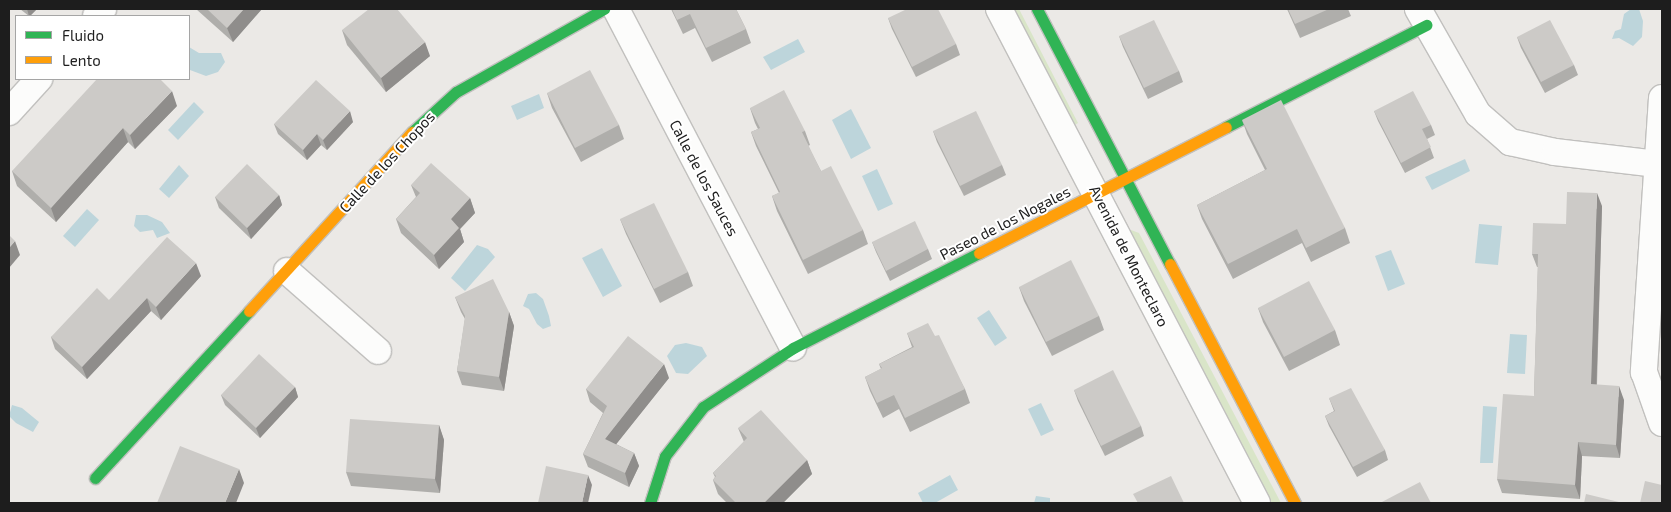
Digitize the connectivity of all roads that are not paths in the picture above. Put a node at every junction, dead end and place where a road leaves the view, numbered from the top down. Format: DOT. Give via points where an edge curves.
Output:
graph roads {
  1 [pos="604,9"];
  2 [pos="616,9"];
  3 [pos="999,9"];
  4 [pos="1037,9"];
  5 [pos="1422,17"];
  6 [pos="38,80"];
  7 [pos="1662,98"];
  8 [pos="9,112"];
  9 [pos="1657,164"];
  10 [pos="1126,178"];
  11 [pos="1097,194"];
  12 [pos="287,272"];
  13 [pos="793,348"];
  14 [pos="378,351"];
  15 [pos="1662,423"];
  16 [pos="95,478"];
  17 [pos="650,503"];
  18 [pos="1258,503"];
  19 [pos="1295,503"];
  1 -- 12 [label="street, Calle de los Chopos" via="456,92 405,138"];
  2 -- 13 [label="street, Calle de los Sauces"];
  3 -- 11 [label="street, Avenida de Monteclaro"];
  4 -- 10 [label="street"];
  5 -- 9 [label="street" via="1478,114 1510,142 1555,152"];
  5 -- 10 [label="street, Paseo de los Nogales"];
  6 -- 8 [label="street"];
  7 -- 9 [label="street"];
  9 -- 15 [label="street" via="1644,372"];
  10 -- 11 [label="street, Paseo de los Nogales"];
  10 -- 19 [label="street"];
  11 -- 13 [label="street, Paseo de los Nogales"];
  11 -- 18 [label="street, Avenida de Monteclaro"];
  12 -- 14 [label="street"];
  12 -- 16 [label="street, Calle de los Chopos"];
  13 -- 17 [label="street, Paseo de los Nogales" via="702,407 665,456"];
}
